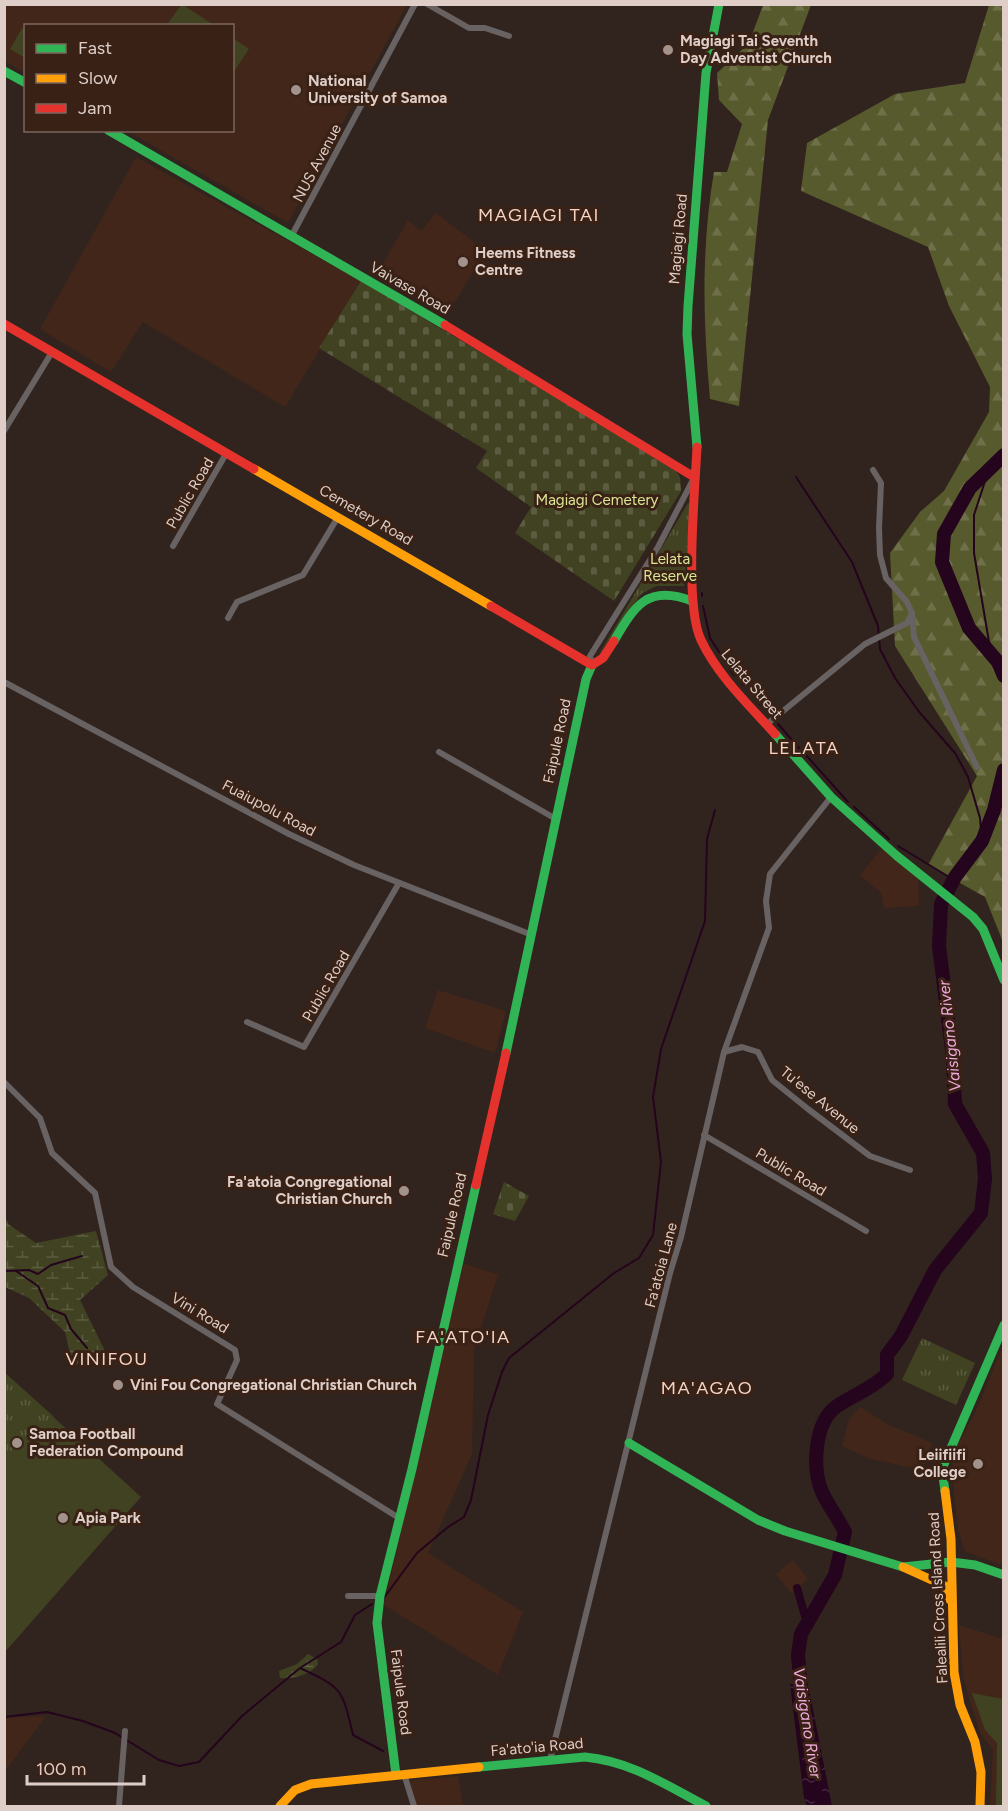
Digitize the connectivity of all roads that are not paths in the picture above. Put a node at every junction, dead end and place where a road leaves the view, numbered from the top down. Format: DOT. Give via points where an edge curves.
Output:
graph roads {
  1 [pos="415,4"];
  2 [pos="427,4"];
  3 [pos="719,4"];
  4 [pos="509,36"];
  5 [pos="4,71"];
  6 [pos="24,82"];
  7 [pos="111,132"];
  8 [pos="291,237"];
  9 [pos="4,324"];
  10 [pos="52,352"];
  11 [pos="4,431"];
  12 [pos="227,452"];
  13 [pos="873,470"];
  14 [pos="694,477"];
  15 [pos="338,517"];
  16 [pos="172,546"];
  17 [pos="692,601"];
  18 [pos="912,613"];
  19 [pos="228,618"];
  20 [pos="592,665"];
  21 [pos="4,682"];
  22 [pos="766,725"];
  23 [pos="439,752"];
  24 [pos="977,767"];
  25 [pos="831,797"];
  26 [pos="556,819"];
  27 [pos="399,883"];
  28 [pos="532,935"];
  29 [pos="1004,980"];
  30 [pos="247,1022"];
  31 [pos="724,1052"];
  32 [pos="4,1082"];
  33 [pos="704,1135"];
  34 [pos="910,1170"];
  35 [pos="866,1231"];
  36 [pos="1004,1325"];
  37 [pos="629,1443"];
  38 [pos="399,1518"];
  39 [pos="951,1562"];
  40 [pos="903,1567"];
  41 [pos="1004,1575"];
  42 [pos="348,1596"];
  43 [pos="380,1596"];
  44 [pos="951,1614"];
  45 [pos="125,1732"];
  46 [pos="550,1760"];
  47 [pos="400,1775"];
  48 [pos="119,1806"];
  49 [pos="280,1806"];
  50 [pos="414,1806"];
  51 [pos="706,1806"];
  52 [pos="980,1806"];
  1 -- 8 [label="street, NUS Avenue"];
  2 -- 4 [label="street" via="469,28 485,28"];
  3 -- 14 [label="main road, Magiagi Road" via="706,73 688,306 696,418"];
  5 -- 6 [label="main road"];
  7 -- 8 [label="main road, Vaivase Road"];
  8 -- 14 [label="main road, Vaivase Road" via="499,356"];
  9 -- 10 [label="main road, Cemetery Road"];
  10 -- 11 [label="street"];
  10 -- 12 [label="main road, Cemetery Road"];
  12 -- 15 [label="main road, Cemetery Road"];
  12 -- 16 [label="street, Public Road"];
  13 -- 18 [label="street" via="881,483 880,555 886,578"];
  14 -- 17 [label="main road, Lelata Street" via="697,492"];
  14 -- 20 [label="street" via="657,547 590,656"];
  15 -- 19 [label="street" via="303,576 237,602"];
  15 -- 20 [label="main road, Cemetery Road"];
  17 -- 20 [label="main road" via="669,592 650,595 624,623 602,659"];
  17 -- 22 [label="main road, Lelata Street" via="700,639 710,657"];
  18 -- 22 [label="street" via="907,623 866,644"];
  18 -- 24 [label="street" via="914,637"];
  20 -- 26 [label="main road, Faipule Road"];
  21 -- 27 [label="street, Fuaiupolu Road" via="290,834"];
  22 -- 25 [label="main road, Lelata Street"];
  23 -- 26 [label="street"];
  25 -- 29 [label="main road, Lelata Street" via="983,929"];
  25 -- 31 [label="street, Fa'atoia Lane" via="770,874 766,901 769,928"];
  26 -- 28 [label="main road, Faipule Road"];
  27 -- 28 [label="street, Fuaiupolu Road"];
  27 -- 30 [label="street, Public Road" via="304,1047"];
  28 -- 38 [label="main road, Faipule Road"];
  31 -- 33 [label="street, Fa'atoia Lane"];
  31 -- 34 [label="street, Tu'ese Avenue" via="742,1047 758,1052 772,1080 808,1109 870,1156"];
  32 -- 38 [label="street, Vini Road" via="40,1118 52,1153 94,1193 111,1267 133,1287 235,1350 237,1360 217,1404"];
  33 -- 35 [label="street, Public Road"];
  33 -- 37 [label="street, Fa'atoia Lane"];
  36 -- 39 [label="main road, Falealili Cross Island Road" via="942,1469"];
  37 -- 40 [label="main road" via="758,1520"];
  37 -- 46 [label="street, Fa'atoia Lane"];
  38 -- 43 [label="main road, Faipule Road"];
  39 -- 40 [label="main road"];
  39 -- 41 [label="main road"];
  39 -- 44 [label="main road, Falealili Cross Island Road"];
  40 -- 44 [label="main road" via="945,1586"];
  42 -- 43 [label="street"];
  43 -- 47 [label="main road, Faipule Road" via="377,1623"];
  44 -- 52 [label="main road, Falealili Cross Island Road" via="960,1705 975,1742 981,1772"];
  45 -- 48 [label="street"];
  46 -- 47 [label="main road, Fa'ato'ia Road"];
  46 -- 51 [label="main road, Fa'ato'ia Road" via="600,1757"];
  47 -- 49 [label="main road, Fa'ato'ia Road" via="311,1784 295,1790"];
  47 -- 50 [label="street"];
}
